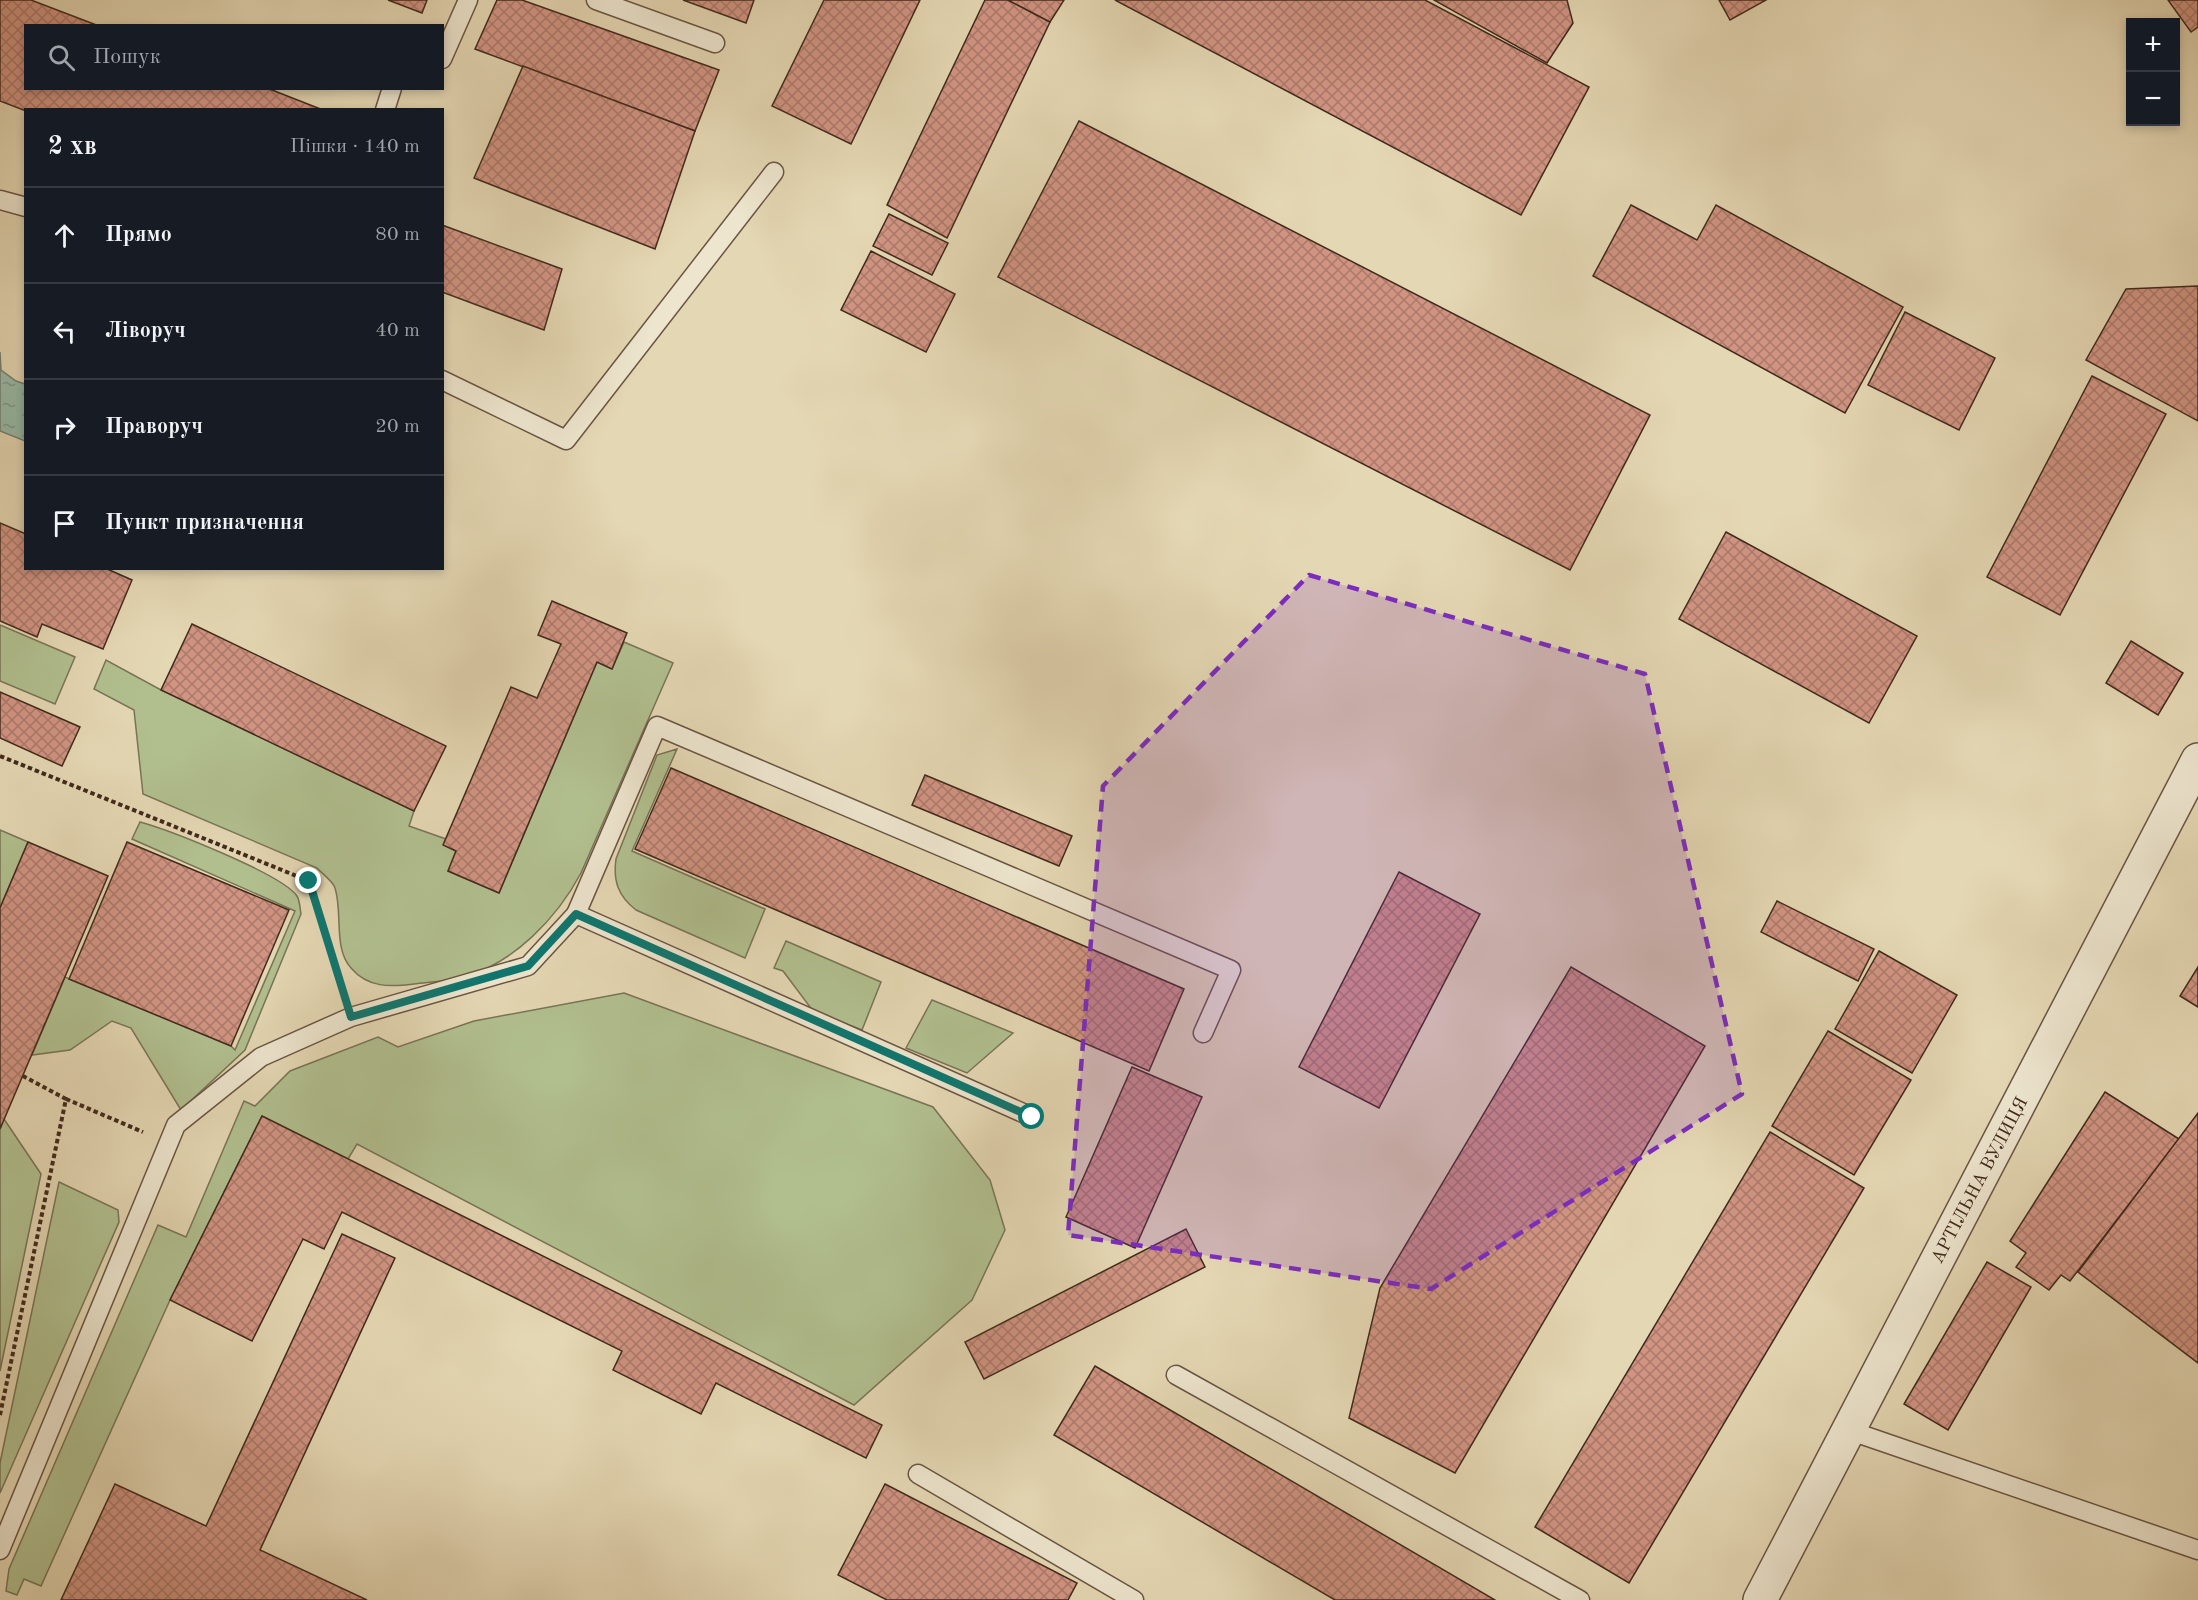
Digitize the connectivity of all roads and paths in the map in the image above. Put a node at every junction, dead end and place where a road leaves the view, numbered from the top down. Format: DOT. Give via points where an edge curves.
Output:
graph roads {
  1 [pos="468,0"];
  2 [pos="596,0"];
  3 [pos="715,43"];
  4 [pos="444,54"];
  5 [pos="391,90"];
  6 [pos="386,108"];
  7 [pos="774,172"];
  8 [pos="0,200"];
  9 [pos="24,206"];
  10 [pos="444,381"];
  11 [pos="0,756"];
  12 [pos="2198,760"];
  13 [pos="576,914"];
  14 [pos="351,1017"];
  15 [pos="1203,1033"];
  16 [pos="23,1076"];
  17 [pos="66,1099"];
  18 [pos="1032,1117"];
  19 [pos="169,1143"];
  20 [pos="1176,1375"];
  21 [pos="0,1415"];
  22 [pos="1848,1430"];
  23 [pos="918,1474"];
  24 [pos="0,1550"];
  25 [pos="2198,1550"];
  26 [pos="1134,1600"];
  27 [pos="1580,1600"];
  28 [pos="1760,1600"];
  1 -- 4 [label="lane"];
  2 -- 3 [label="lane"];
  5 -- 6 [label="lane"];
  7 -- 10 [label="lane" via="566,440"];
  8 -- 9 [label="lane"];
  11 -- 14 [label="path" via="309,881"];
  12 -- 22 [label="street, АРТІЛЬНА ВУЛИЦЯ"];
  13 -- 14 [label="lane" via="528,966"];
  13 -- 15 [label="lane" via="657,726 1230,970"];
  13 -- 18 [label="lane"];
  14 -- 19 [label="lane" via="261,1057 176,1125"];
  16 -- 17 [label="path"];
  17 -- 19 [label="path"];
  17 -- 21 [label="path"];
  19 -- 24 [label="lane"];
  20 -- 27 [label="lane"];
  22 -- 25 [label="lane"];
  22 -- 28 [label="street, АРТІЛЬНА ВУЛИЦЯ"];
  23 -- 26 [label="lane"];
}
